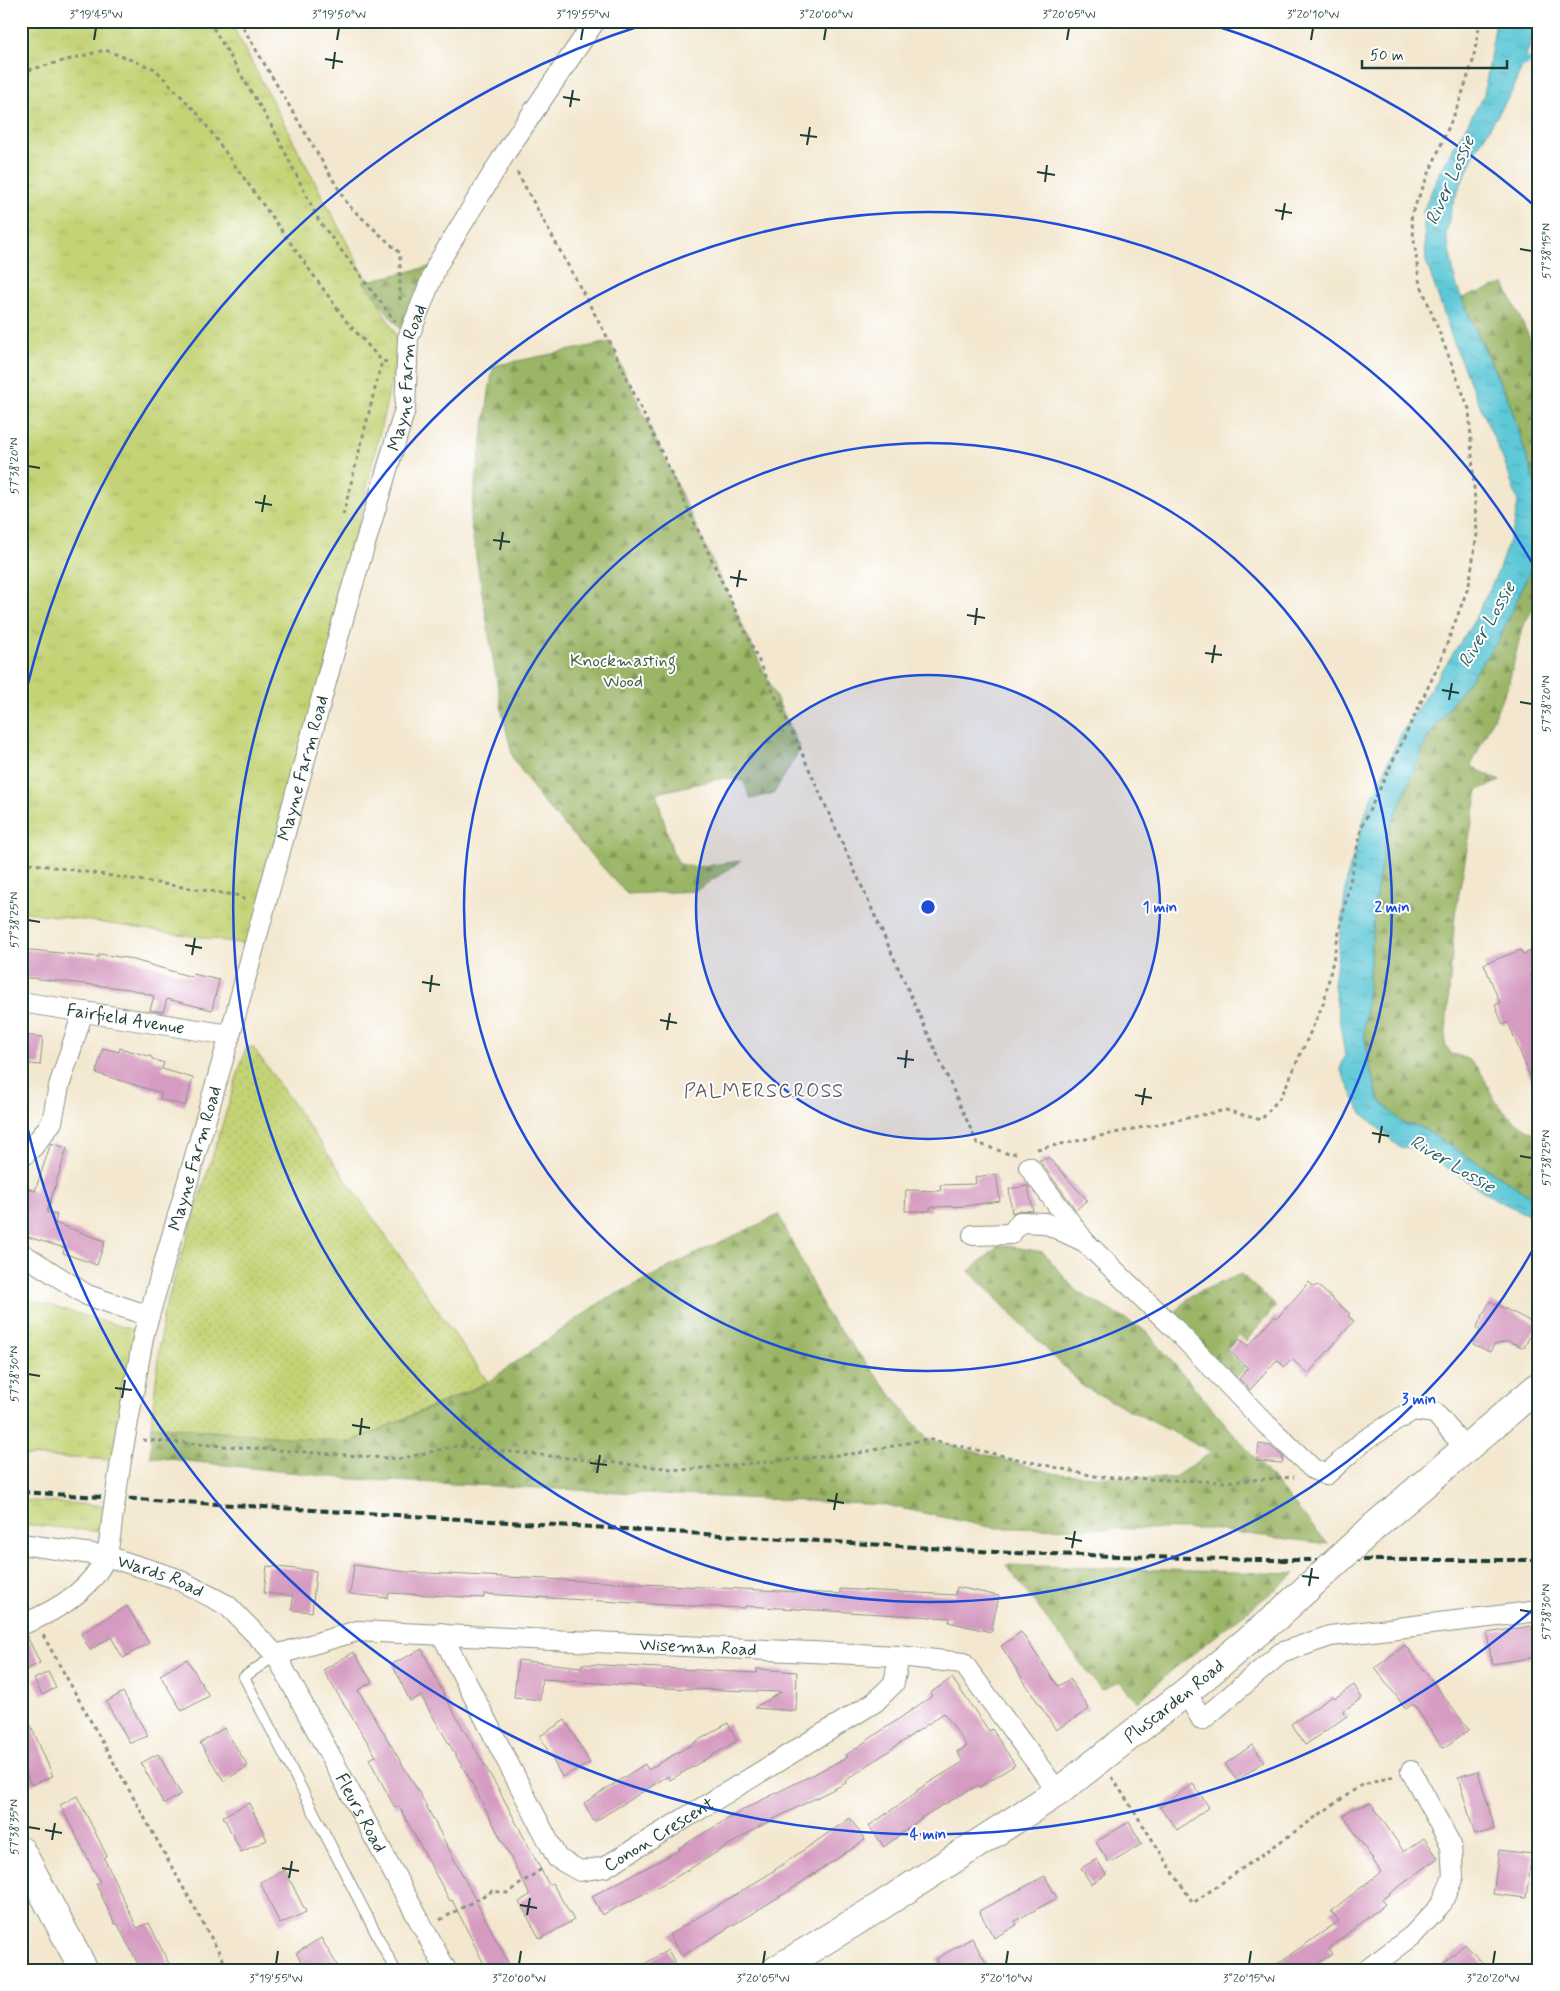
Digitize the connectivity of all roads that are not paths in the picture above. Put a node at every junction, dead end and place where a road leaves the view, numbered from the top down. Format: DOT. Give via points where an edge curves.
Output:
graph roads {
  1 [pos="596,21"];
  2 [pos="21,1002"];
  3 [pos="83,1012"];
  4 [pos="230,1035"];
  5 [pos="1025,1157"];
  6 [pos="21,1158"];
  7 [pos="972,1235"];
  8 [pos="1085,1242"];
  9 [pos="21,1252"];
  10 [pos="149,1316"];
  11 [pos="1539,1386"];
  12 [pos="1466,1449"];
  13 [pos="21,1544"];
  14 [pos="106,1556"];
  15 [pos="1539,1611"];
  16 [pos="28,1622"];
  17 [pos="441,1633"];
  18 [pos="276,1655"];
  19 [pos="899,1656"];
  20 [pos="1186,1692"];
  21 [pos="1411,1771"];
  22 [pos="1058,1792"];
  23 [pos="21,1851"];
  24 [pos="84,1970"];
  25 [pos="395,1970"];
  26 [pos="446,1970"];
  27 [pos="776,1970"];
  28 [pos="1367,1970"];
  1 -- 4 [label="street, Mayne Farm Road" via="506,152 437,265 408,338 406,409 348,601"];
  2 -- 3 [label="street, Fairfield Avenue"];
  3 -- 4 [label="street, Fairfield Avenue"];
  3 -- 6 [label="street" via="59,1086 52,1122"];
  4 -- 10 [label="street, Mayne Farm Road"];
  5 -- 8 [label="street"];
  7 -- 8 [label="street" via="1011,1234 1020,1222 1045,1223"];
  8 -- 12 [label="street" via="1313,1469 1326,1475 1362,1442 1413,1410 1435,1413"];
  9 -- 10 [label="street" via="87,1295"];
  10 -- 14 [label="street, Mayne Farm Road, bridge"];
  11 -- 12 [label="main road, Pluscarden Road"];
  12 -- 20 [label="main road, Pluscarden Road, bridge"];
  13 -- 14 [label="street, Wards Road"];
  14 -- 16 [label="street" via="87,1586"];
  14 -- 18 [label="street, Wards Road" via="175,1578 228,1605"];
  15 -- 20 [label="street" via="1330,1636 1281,1653 1202,1720"];
  17 -- 18 [label="street, Wiseman Road" via="357,1631"];
  17 -- 19 [label="street, Wiseman Road"];
  17 -- 19 [label="street, Conon Crescent" via="558,1858 580,1871 605,1868 876,1702 894,1682"];
  18 -- 25 [label="lane" via="244,1677"];
  18 -- 26 [label="street, Fleurs Road"];
  19 -- 22 [label="street, Wiseman Road" via="963,1663"];
  20 -- 22 [label="main road, Pluscarden Road"];
  21 -- 28 [label="street" via="1451,1845 1453,1877 1441,1905 1412,1936"];
  22 -- 27 [label="main road, Pluscarden Road"];
  23 -- 24 [label="main road"];
}
